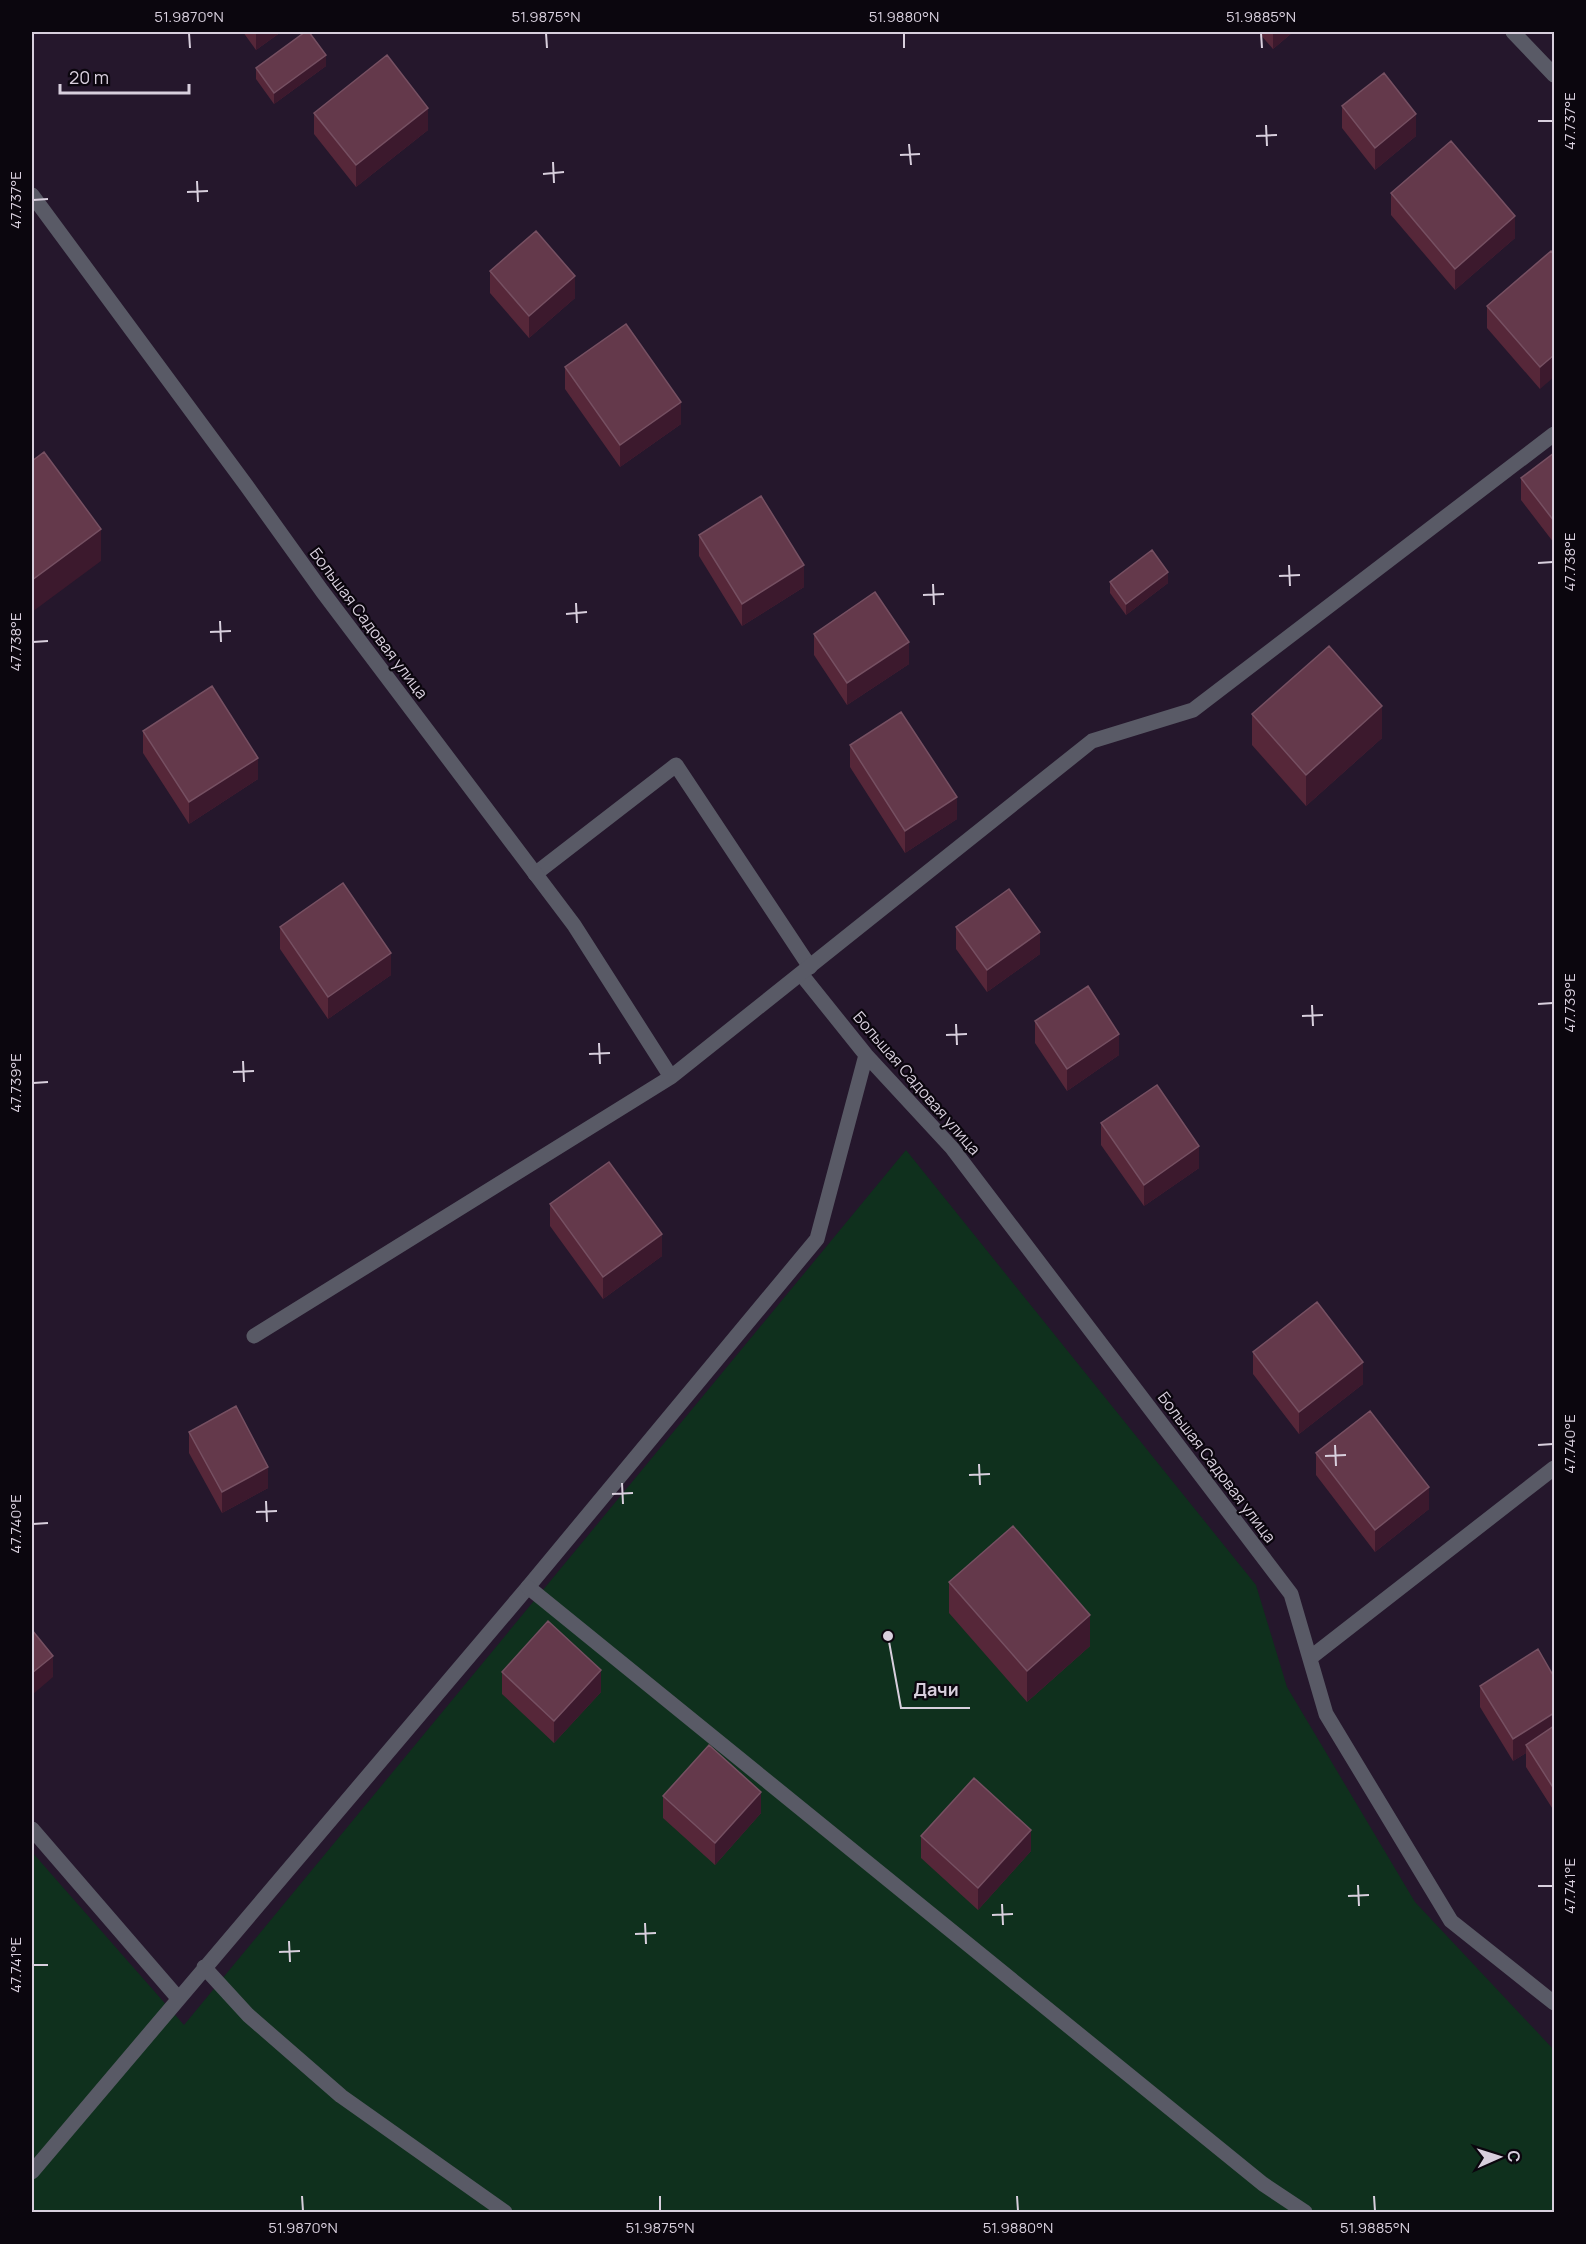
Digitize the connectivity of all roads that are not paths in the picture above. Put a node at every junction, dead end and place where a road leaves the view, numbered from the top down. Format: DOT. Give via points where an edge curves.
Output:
graph roads {
  1 [pos="1514,32"];
  2 [pos="1554,75"];
  3 [pos="32,195"];
  4 [pos="1554,434"];
  5 [pos="535,874"];
  6 [pos="806,970"];
  7 [pos="866,1055"];
  8 [pos="671,1077"];
  9 [pos="254,1336"];
  10 [pos="1554,1468"];
  11 [pos="528,1587"];
  12 [pos="1310,1658"];
  13 [pos="32,1829"];
  14 [pos="204,1967"];
  15 [pos="178,1998"];
  16 [pos="1554,2003"];
  17 [pos="32,2172"];
  18 [pos="505,2212"];
  19 [pos="1305,2212"];
  1 -- 2 [label="street"];
  3 -- 5 [label="street, Большая Садовая улица"];
  4 -- 6 [label="street" via="1193,710 1092,741"];
  5 -- 6 [label="street, Большая Садовая улица" via="676,765"];
  5 -- 8 [label="street, Большая Садовая улица" via="574,925"];
  6 -- 7 [label="street, Большая Садовая улица"];
  6 -- 8 [label="street"];
  7 -- 11 [label="street" via="818,1239"];
  7 -- 12 [label="street, Большая Садовая улица" via="952,1148 1291,1594"];
  8 -- 9 [label="street"];
  10 -- 12 [label="street"];
  11 -- 14 [label="street"];
  11 -- 19 [label="street" via="1263,2184"];
  12 -- 16 [label="street, Большая Садовая улица" via="1326,1714 1451,1921"];
  13 -- 15 [label="street"];
  14 -- 15 [label="street"];
  14 -- 18 [label="street" via="248,2015 341,2096"];
  15 -- 17 [label="street"];
}
